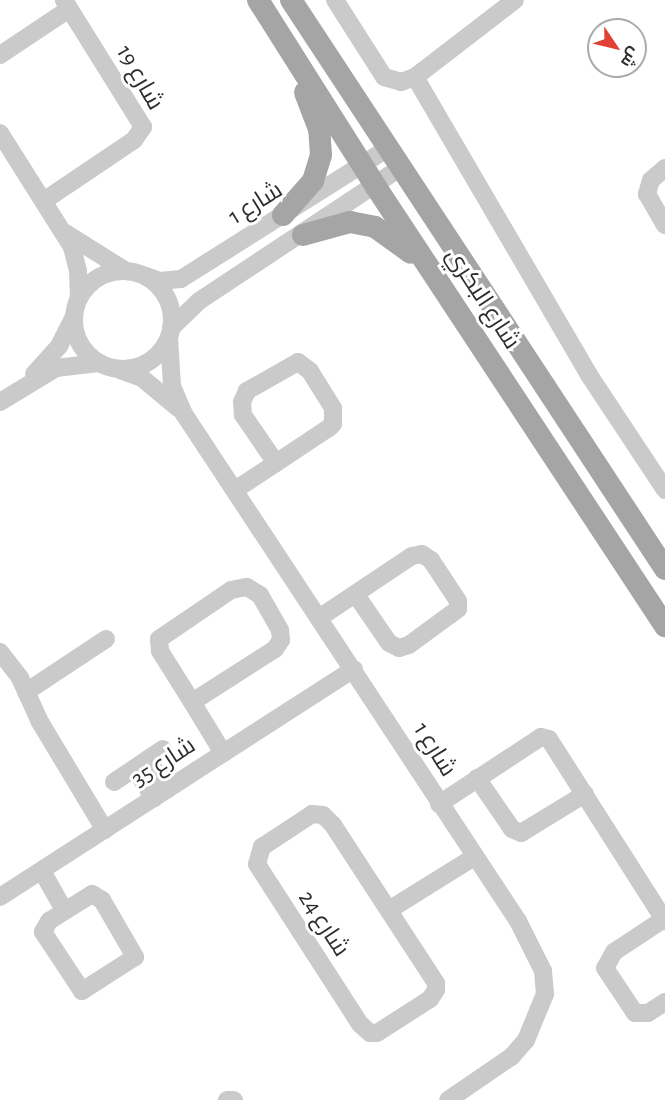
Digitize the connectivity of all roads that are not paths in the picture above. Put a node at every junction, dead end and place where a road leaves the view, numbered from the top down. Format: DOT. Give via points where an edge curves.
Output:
graph roads {
  1 [pos="258,0"];
  2 [pos="291,0"];
  3 [pos="335,0"];
  4 [pos="515,0"];
  5 [pos="66,4"];
  6 [pos="285,42"];
  7 [pos="3,47"];
  8 [pos="415,77"];
  9 [pos="0,133"];
  10 [pos="388,148"];
  11 [pos="362,165"];
  12 [pos="400,168"];
  13 [pos="665,168"];
  14 [pos="376,187"];
  15 [pos="45,200"];
  16 [pos="283,215"];
  17 [pos="662,215"];
  18 [pos="61,230"];
  19 [pos="303,235"];
  20 [pos="430,270"];
  21 [pos="126,271"];
  22 [pos="145,276"];
  23 [pos="79,298"];
  24 [pos="74,317"];
  25 [pos="170,333"];
  26 [pos="107,365"];
  27 [pos="16,392"];
  28 [pos="0,402"];
  29 [pos="184,414"];
  30 [pos="276,463"];
  31 [pos="235,490"];
  32 [pos="665,490"];
  33 [pos="665,569"];
  34 [pos="356,596"];
  35 [pos="319,618"];
  36 [pos="665,626"];
  37 [pos="106,639"];
  38 [pos="0,652"];
  39 [pos="354,669"];
  40 [pos="26,692"];
  41 [pos="192,702"];
  42 [pos="223,753"];
  43 [pos="477,778"];
  44 [pos="114,782"];
  45 [pos="161,793"];
  46 [pos="585,794"];
  47 [pos="439,804"];
  48 [pos="105,830"];
  49 [pos="474,857"];
  50 [pos="42,871"];
  51 [pos="0,897"];
  52 [pos="64,910"];
  53 [pos="389,910"];
  54 [pos="664,920"];
  55 [pos="665,1002"];
  56 [pos="227,1100"];
  57 [pos="234,1100"];
  58 [pos="448,1100"];
  1 -- 6 [label="main road, شارع البكري"];
  2 -- 10 [label="main road, شارع البكري"];
  3 -- 8 [label="street" via="384,77 401,82"];
  4 -- 8 [label="street"];
  5 -- 7 [label="street, شارع 19"];
  5 -- 15 [label="street, شارع 19" via="143,128 134,140"];
  6 -- 11 [label="main road, شارع البكري"];
  6 -- 16 [label="main road" via="319,129 321,155 313,181"];
  8 -- 32 [label="street" via="589,375"];
  9 -- 15 [label="street"];
  10 -- 11 [label="street, شارع 1"];
  10 -- 12 [label="main road, شارع البكري"];
  11 -- 14 [label="main road, شارع البكري"];
  11 -- 16 [label="street, شارع 1"];
  12 -- 14 [label="street"];
  12 -- 33 [label="main road, شارع البكري"];
  13 -- 17 [label="street" via="651,180 647,194"];
  14 -- 19 [label="street"];
  14 -- 20 [label="main road, شارع البكري"];
  15 -- 18 [label="street"];
  16 -- 22 [label="street, شارع 1" via="182,279 159,281"];
  18 -- 21 [label="street"];
  18 -- 23 [label="street" via="72,247"];
  19 -- 20 [label="main road" via="350,222 375,227 396,238"];
  19 -- 25 [label="street" via="199,301"];
  20 -- 36 [label="main road, شارع البكري"];
  21 -- 22 [label="street"];
  21 -- 23 [label="street" via="98,278"];
  22 -- 25 [label="street" via="167,297"];
  23 -- 24 [label="street"];
  24 -- 26 [label="street" via="80,343"];
  24 -- 27 [label="street, شارع 1" via="60,346"];
  25 -- 26 [label="street" via="147,363"];
  25 -- 29 [label="street, شارع 1" via="172,386"];
  26 -- 27 [label="street, شارع 1" via="56,368"];
  26 -- 29 [label="street, شارع 1" via="142,378"];
  27 -- 28 [label="street, شارع 1"];
  29 -- 31 [label="street, شارع 1"];
  30 -- 30 [label="street" via="330,427 335,419 333,408 310,371 298,362 247,392 242,402 243,415"];
  30 -- 31 [label="street"];
  31 -- 35 [label="street, شارع 1"];
  34 -- 34 [label="street" via="412,556 422,554 431,560 453,593 458,609 409,645 399,648 389,643"];
  34 -- 35 [label="street"];
  35 -- 39 [label="street, شارع 1"];
  37 -- 40 [label="street"];
  38 -- 40 [label="street"];
  39 -- 42 [label="street, شارع 35"];
  39 -- 47 [label="street, شارع 1"];
  40 -- 48 [label="street"];
  41 -- 41 [label="street" via="159,651 159,639 231,590 254,590 280,630 279,645"];
  41 -- 42 [label="street"];
  42 -- 45 [label="street, شارع 35"];
  43 -- 46 [label="street" via="512,829 521,833"];
  43 -- 46 [label="street" via="545,737"];
  43 -- 47 [label="street"];
  44 -- 45 [label="street" via="149,759"];
  45 -- 48 [label="street, شارع 35"];
  46 -- 54 [label="street"];
  47 -- 49 [label="street, شارع 1"];
  48 -- 50 [label="street, شارع 35"];
  49 -- 53 [label="street"];
  49 -- 58 [label="street, شارع 1" via="534,949 543,971 545,994 526,1040 511,1057"];
  50 -- 51 [label="street, شارع 35"];
  50 -- 52 [label="street"];
  52 -- 52 [label="street" via="49,921 43,932 78,989 89,990 133,961 133,949 99,897 87,896"];
  53 -- 53 [label="street, شارع 24" via="323,815 312,814 258,852 261,872 360,1024 370,1033 381,1032 430,999 436,990 433,977"];
  54 -- 55 [label="street" via="614,952 606,968 634,1013 648,1013"];
  56 -- 57 [label="street"];
}
